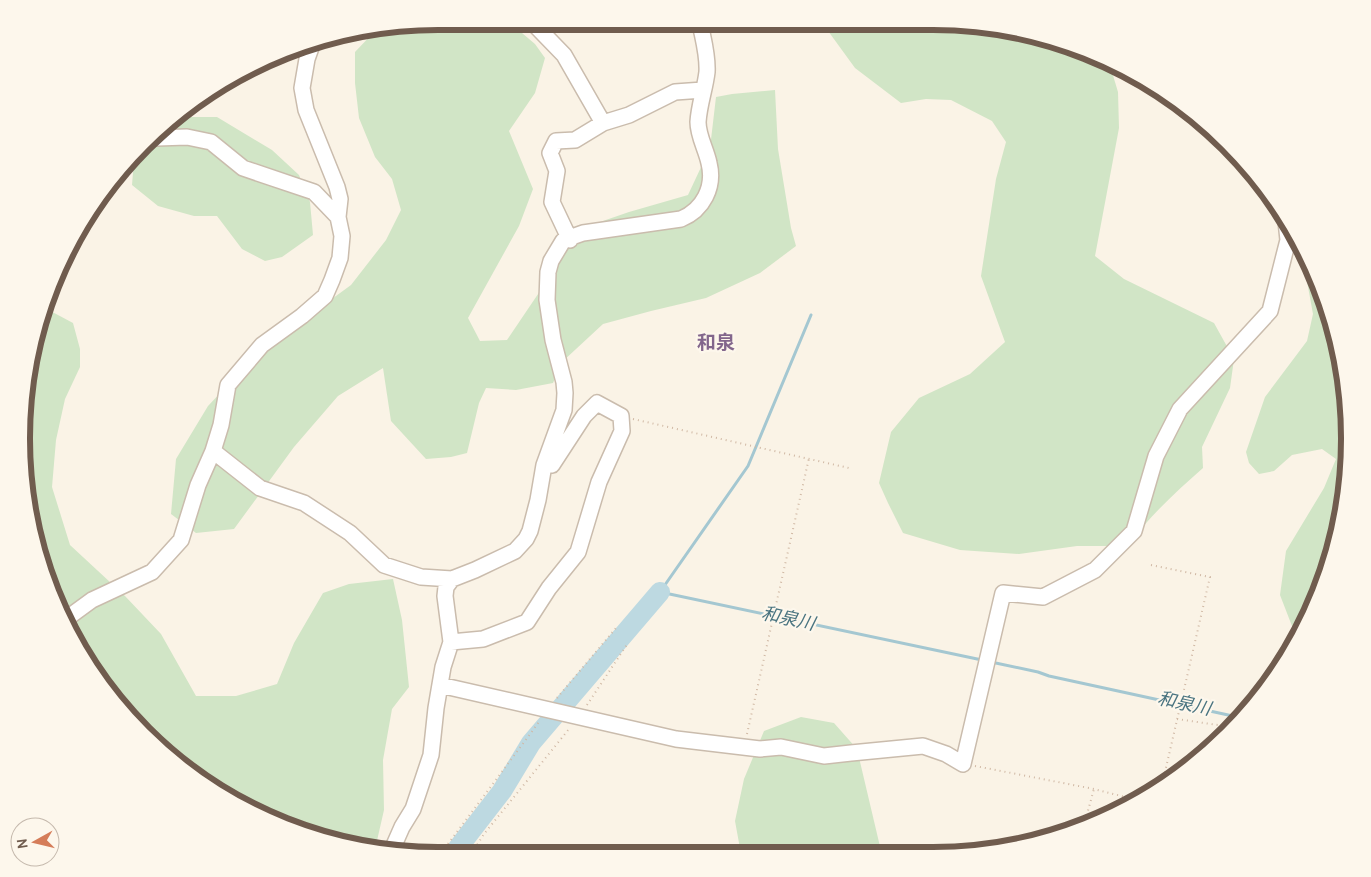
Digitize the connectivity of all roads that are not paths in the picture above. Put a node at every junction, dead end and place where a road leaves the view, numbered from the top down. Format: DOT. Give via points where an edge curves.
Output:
graph roads {
  1 [pos="540,30"];
  2 [pos="702,30"];
  3 [pos="310,51"];
  4 [pos="703,90"];
  5 [pos="603,123"];
  6 [pos="162,138"];
  7 [pos="338,217"];
  8 [pos="1288,237"];
  9 [pos="569,239"];
  10 [pos="213,451"];
  11 [pos="552,465"];
  12 [pos="452,579"];
  13 [pos="70,616"];
  14 [pos="451,642"];
  15 [pos="440,685"];
  16 [pos="394,845"];
  1 -- 5 [label="street" via="564,55"];
  2 -- 4 [label="street" via="707,54"];
  3 -- 7 [label="street" via="302,88 306,110 337,187 340,199"];
  4 -- 5 [label="street" via="676,92 629,115"];
  4 -- 9 [label="street" via="698,125 711,174 708,192 696,210 681,219 584,233"];
  5 -- 9 [label="street" via="576,140 556,141 550,153 557,171 552,202"];
  6 -- 7 [label="street" via="187,136 211,142 243,168 314,192"];
  7 -- 10 [label="street" via="342,236 340,258 324,296 262,345 228,385"];
  8 -- 15 [label="street" via="1270,311 1180,409 1156,456 1134,531 1095,570 1043,597 1003,593 963,764 923,746 824,756 781,747 760,749 676,739"];
  9 -- 12 [label="street" via="563,241 551,261 547,294 553,340 566,393 564,410 544,465 530,531 515,551"];
  10 -- 12 [label="street" via="260,488 304,503 350,533 384,565 421,577"];
  10 -- 13 [label="street" via="198,485 181,540 152,572 92,600"];
  11 -- 14 [label="street" via="584,416 597,403 621,416 622,431 599,482 578,552 527,622 483,639"];
  12 -- 14 [label="street" via="446,587 445,596"];
  14 -- 15 [label="street"];
  15 -- 16 [label="street" via="431,755 413,809"];
}
